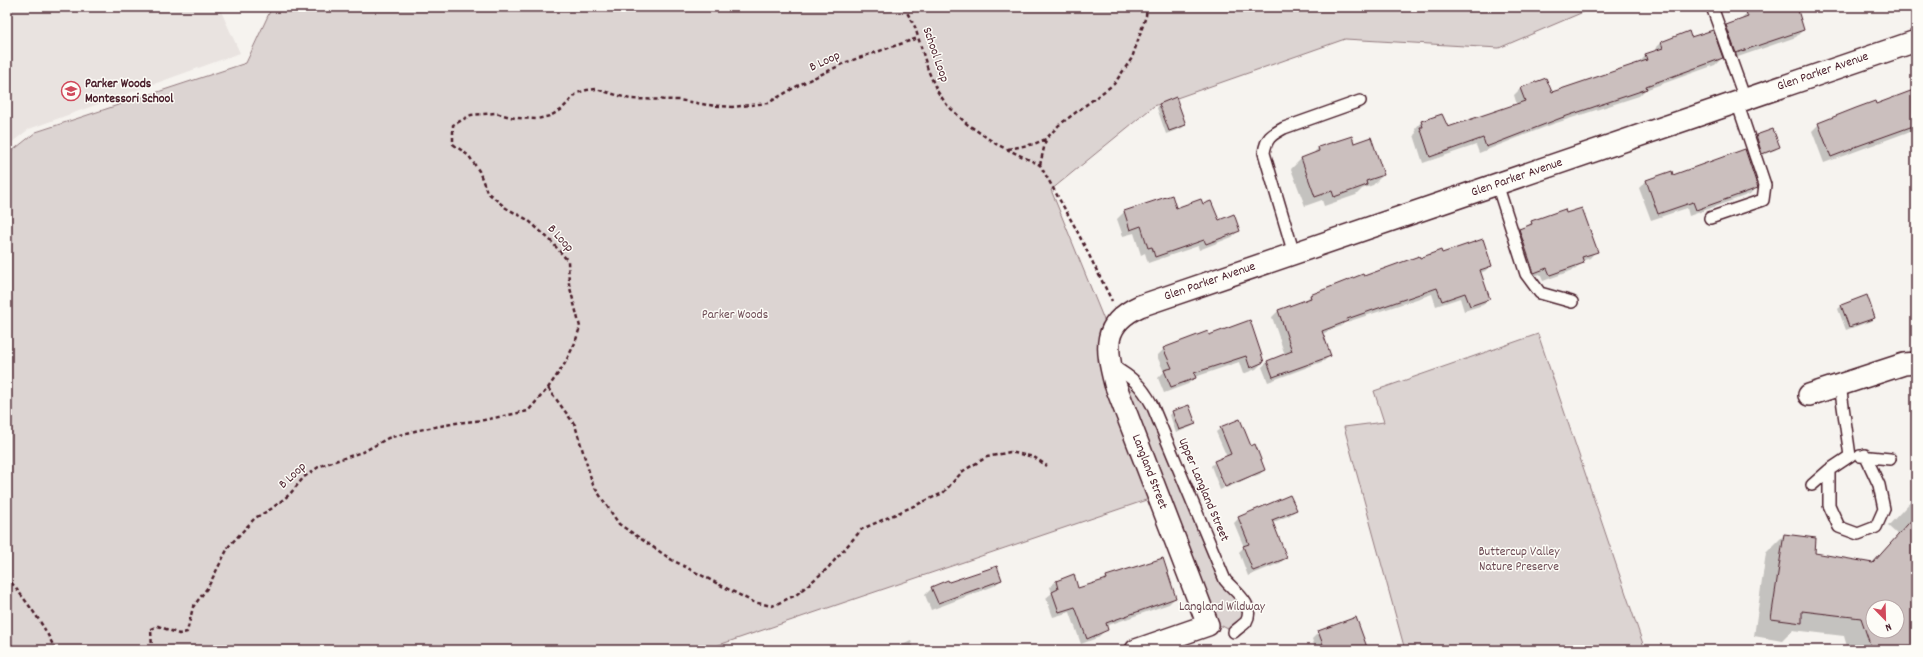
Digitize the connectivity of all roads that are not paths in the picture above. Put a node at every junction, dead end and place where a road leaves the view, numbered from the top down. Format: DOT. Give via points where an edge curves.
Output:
graph roads {
  1 [pos="1712,7"];
  2 [pos="1916,41"];
  3 [pos="1360,101"];
  4 [pos="1741,101"];
  5 [pos="1497,184"];
  6 [pos="1710,218"];
  7 [pos="1294,254"];
  8 [pos="1572,302"];
  9 [pos="1117,312"];
  10 [pos="1916,363"];
  11 [pos="1110,365"];
  12 [pos="1840,385"];
  13 [pos="1809,395"];
  14 [pos="1865,455"];
  15 [pos="1850,456"];
  16 [pos="1890,459"];
  17 [pos="1829,470"];
  18 [pos="1812,486"];
  19 [pos="1234,632"];
  20 [pos="1136,650"];
  1 -- 4 [label="lane"];
  2 -- 4 [label="street, Glen Parker Avenue"];
  3 -- 7 [label="lane" via="1284,128 1266,142 1264,153"];
  4 -- 5 [label="street, Glen Parker Avenue"];
  4 -- 6 [label="lane" via="1765,185 1763,200"];
  5 -- 7 [label="street, Glen Parker Avenue"];
  5 -- 8 [label="lane" via="1526,274 1540,293"];
  7 -- 9 [label="street, Glen Parker Avenue"];
  9 -- 11 [label="street, Langland Street" via="1109,340"];
  10 -- 12 [label="street" via="1904,364"];
  11 -- 19 [label="lane, Upper Langland Street" via="1130,377 1143,389 1225,580 1248,607 1246,621"];
  11 -- 20 [label="street, Langland Street" via="1208,626"];
  12 -- 13 [label="street"];
  12 -- 15 [label="lane"];
  14 -- 15 [label="lane"];
  14 -- 16 [label="lane"];
  14 -- 17 [label="lane" via="1880,485 1884,509 1876,528 1858,534 1839,527 1829,504"];
  15 -- 17 [label="lane"];
  17 -- 18 [label="lane"];
}
